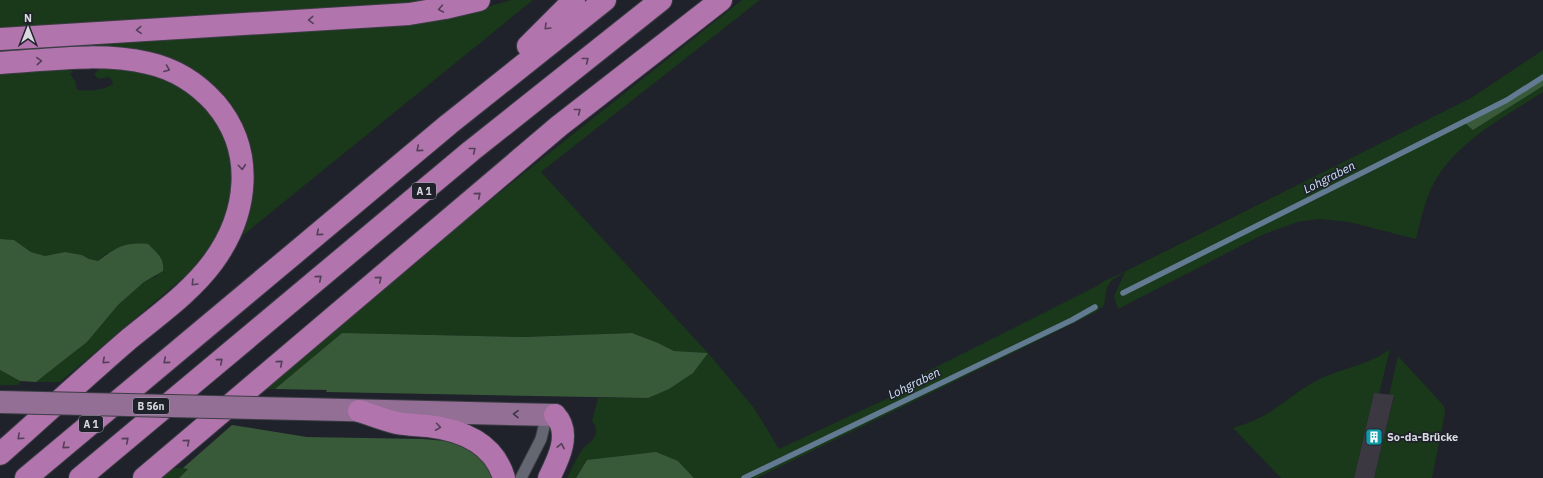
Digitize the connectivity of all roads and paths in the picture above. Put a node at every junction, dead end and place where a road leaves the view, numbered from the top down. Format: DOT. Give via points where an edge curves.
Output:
graph roads {
  1 [pos="478,0"];
  2 [pos="574,0"];
  3 [pos="605,0"];
  4 [pos="661,0"];
  5 [pos="720,0"];
  6 [pos="0,39"];
  7 [pos="0,64"];
  8 [pos="449,124"];
  9 [pos="0,402"];
  10 [pos="359,411"];
  11 [pos="551,415"];
  12 [pos="0,454"];
  13 [pos="26,478"];
  14 [pos="80,478"];
  15 [pos="144,478"];
  16 [pos="504,478"];
  17 [pos="521,478"];
  18 [pos="549,478"];
  1 -- 6 [label="highway, one-way" via="409,14"];
  2 -- 8 [label="highway, one-way"];
  3 -- 8 [label="highway, A 1"];
  14 -- 4 [label="highway, A 1, one-way" via="471,151"];
  15 -- 5 [label="highway, one-way" via="559,126"];
  7 -- 12 [label="highway, one-way" via="105,58 148,63 180,74 208,95 231,126 238,145 243,177 242,198 232,230 196,283"];
  8 -- 13 [label="highway, A 1, one-way"];
  9 -- 10 [label="main road, B 56n, bridge"];
  11 -- 10 [label="main road, B 56n, one-way"];
  10 -- 16 [label="highway, one-way" via="398,423 447,429 466,435 490,451"];
  11 -- 17 [label="lane"];
  18 -- 11 [label="highway, one-way" via="563,443 560,420"];
}
